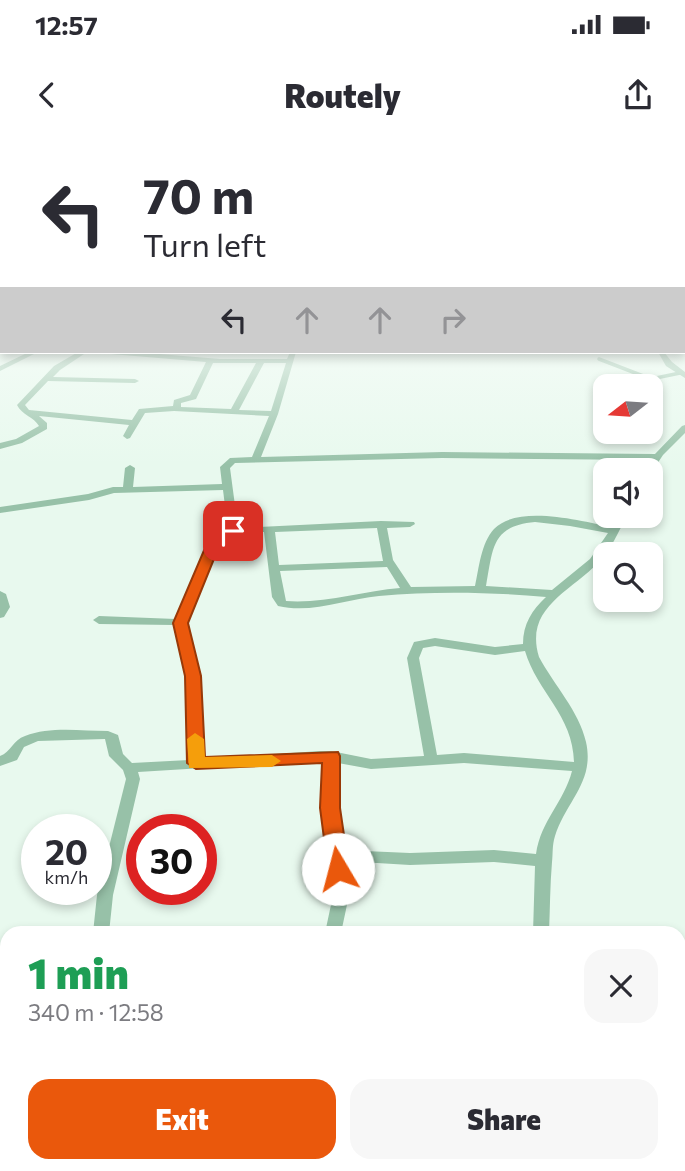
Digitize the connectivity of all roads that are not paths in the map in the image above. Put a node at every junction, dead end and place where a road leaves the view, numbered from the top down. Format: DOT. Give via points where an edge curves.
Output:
graph roads {
  1 [pos="59,368"];
  2 [pos="207,368"];
  3 [pos="257,368"];
  4 [pos="287,368"];
  5 [pos="623,368"];
  6 [pos="681,371"];
  7 [pos="48,379"];
  8 [pos="135,381"];
  9 [pos="176,408"];
  10 [pos="234,412"];
  11 [pos="27,413"];
  12 [pos="274,414"];
  13 [pos="134,423"];
  14 [pos="685,428"];
  15 [pos="127,436"];
  16 [pos="0,446"];
  17 [pos="656,457"];
  18 [pos="256,458"];
  19 [pos="130,468"];
  20 [pos="228,487"];
  21 [pos="128,489"];
  22 [pos="0,510"];
  23 [pos="381,524"];
  24 [pos="410,524"];
  25 [pos="615,528"];
  26 [pos="269,529"];
  27 [pos="233,531"];
  28 [pos="613,531"];
  29 [pos="391,564"];
  30 [pos="274,568"];
  31 [pos="480,590"];
  32 [pos="408,592"];
  33 [pos="0,594"];
  34 [pos="555,594"];
  35 [pos="0,615"];
  36 [pos="99,620"];
  37 [pos="180,623"];
  38 [pos="529,647"];
  39 [pos="331,756"];
  40 [pos="431,760"];
  41 [pos="0,761"];
  42 [pos="196,763"];
  43 [pos="582,767"];
  44 [pos="128,768"];
  45 [pos="337,855"];
  46 [pos="545,861"];
  47 [pos="102,926"];
  48 [pos="335,926"];
  49 [pos="541,926"];
  1 -- 7 [label="street"];
  2 -- 9 [label="street" via="193,397 179,400"];
  3 -- 10 [label="street"];
  4 -- 12 [label="street"];
  5 -- 6 [label="lane" via="651,379"];
  7 -- 8 [label="street"];
  7 -- 11 [label="street" via="21,405"];
  9 -- 10 [label="street"];
  9 -- 13 [label="street" via="146,409"];
  10 -- 12 [label="street"];
  11 -- 13 [label="street"];
  11 -- 16 [label="street" via="44,427"];
  12 -- 18 [label="street"];
  13 -- 15 [label="street"];
  14 -- 17 [label="street"];
  17 -- 18 [label="street"];
  18 -- 20 [label="street" via="226,464"];
  19 -- 21 [label="street"];
  20 -- 21 [label="street"];
  20 -- 27 [label="street"];
  21 -- 22 [label="street"];
  23 -- 24 [label="street"];
  23 -- 26 [label="street"];
  23 -- 29 [label="street"];
  25 -- 28 [label="street"];
  26 -- 27 [label="street"];
  26 -- 30 [label="street"];
  27 -- 37 [label="street" via="215,541"];
  28 -- 31 [label="street" via="542,520 505,526 493,540"];
  28 -- 34 [label="street" via="592,564"];
  29 -- 30 [label="street"];
  29 -- 32 [label="street"];
  30 -- 32 [label="street" via="282,604"];
  31 -- 32 [label="street"];
  31 -- 34 [label="street"];
  33 -- 35 [label="street" via="4,607"];
  34 -- 38 [label="street" via="533,621"];
  36 -- 37 [label="street"];
  37 -- 42 [label="street" via="193,676"];
  38 -- 40 [label="street" via="495,651 435,642 418,645 413,658"];
  38 -- 43 [label="street" via="574,721"];
  39 -- 40 [label="street" via="371,764"];
  39 -- 42 [label="street"];
  39 -- 45 [label="street" via="330,808"];
  40 -- 43 [label="street" via="487,759"];
  41 -- 44 [label="street" via="12,757 18,744 39,737 108,736 113,738 116,756"];
  42 -- 44 [label="street"];
  43 -- 46 [label="street" via="580,780 551,826"];
  44 -- 47 [label="street" via="131,791"];
  45 -- 46 [label="street" via="410,859 494,856"];
  45 -- 48 [label="street" via="341,900"];
  46 -- 49 [label="street"];
}
